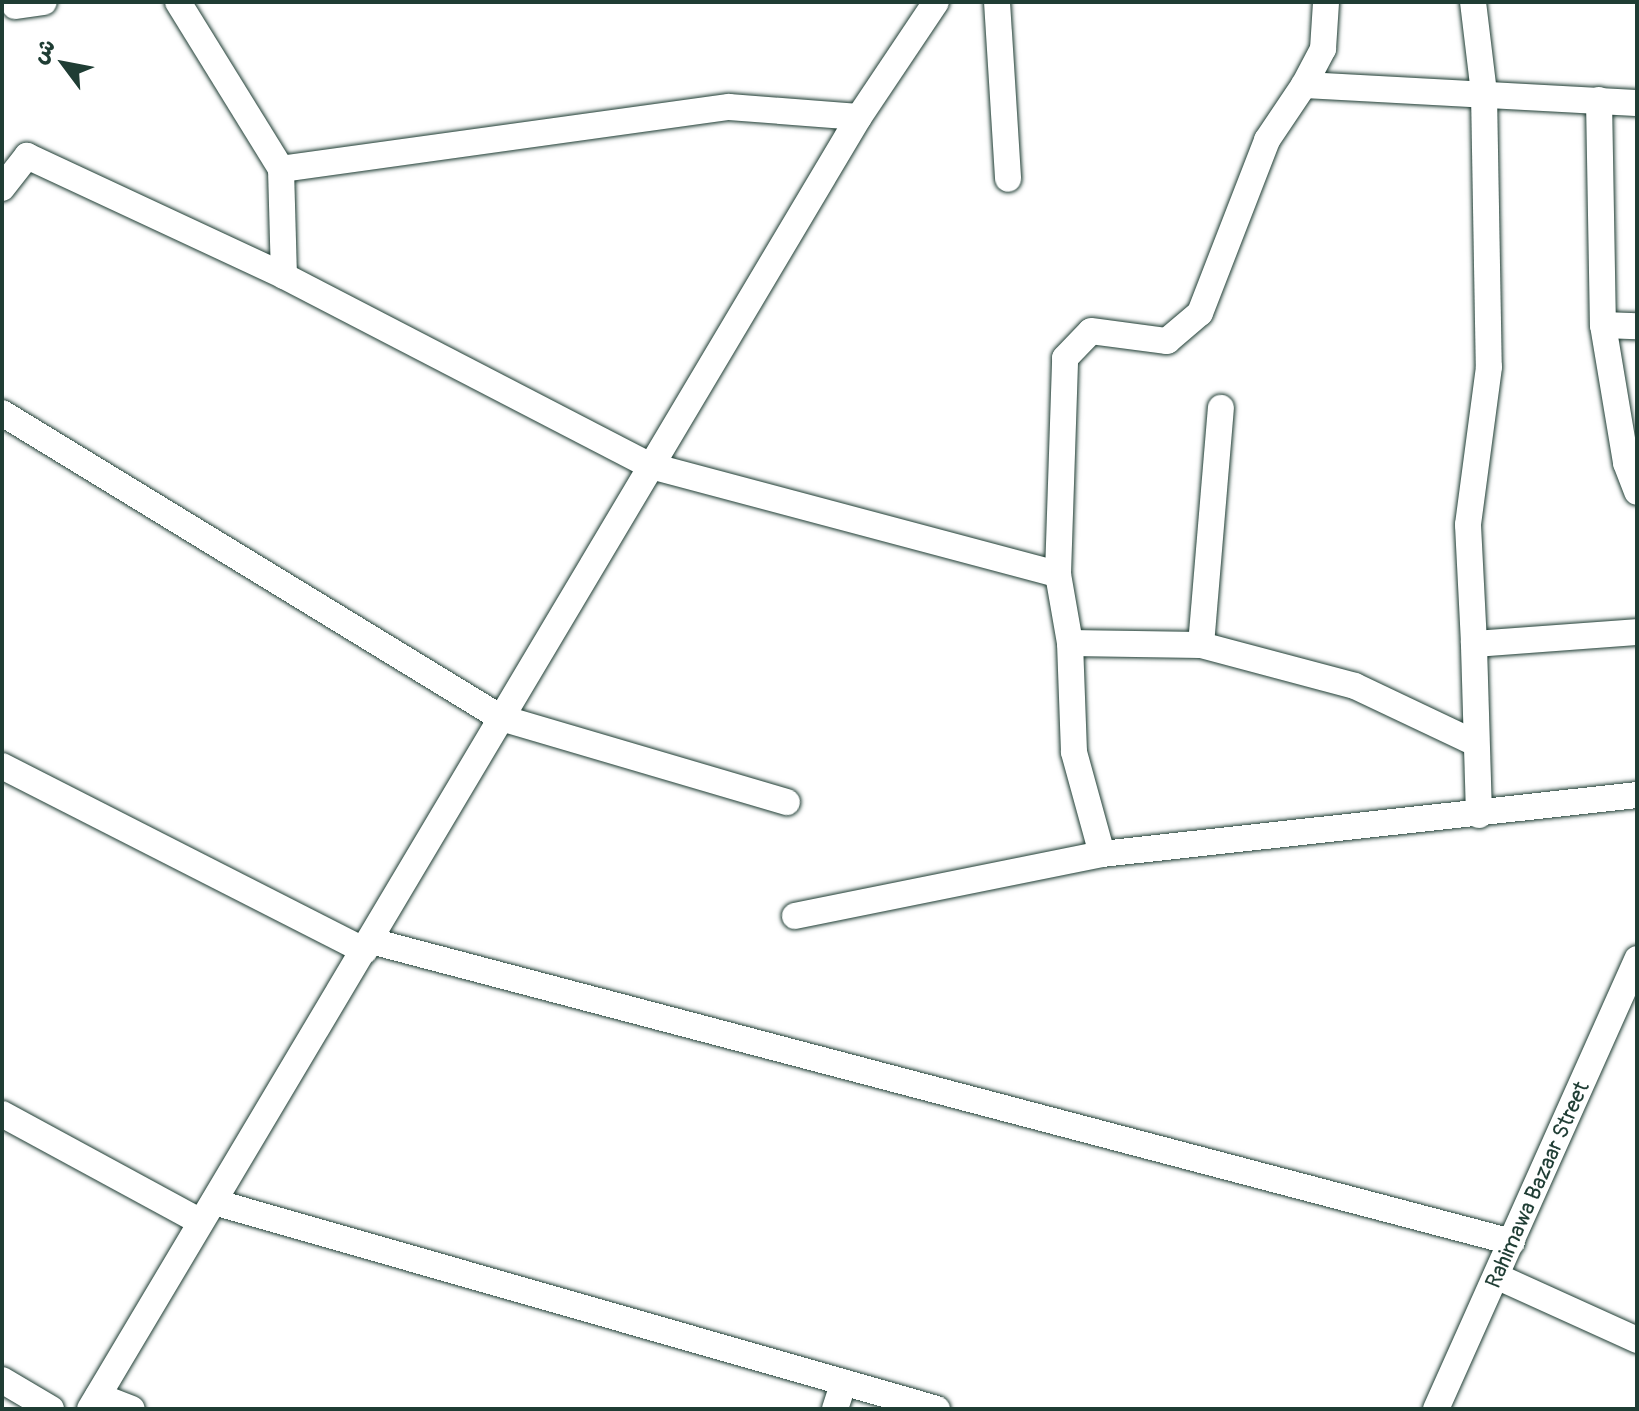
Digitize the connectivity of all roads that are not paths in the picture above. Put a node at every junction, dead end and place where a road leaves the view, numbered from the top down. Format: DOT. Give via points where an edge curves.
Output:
graph roads {
  1 [pos="44,2"];
  2 [pos="178,2"];
  3 [pos="936,2"];
  4 [pos="997,2"];
  5 [pos="1326,2"];
  6 [pos="1473,2"];
  7 [pos="15,6"];
  8 [pos="1304,85"];
  9 [pos="1484,93"];
  10 [pos="1599,100"];
  11 [pos="1637,103"];
  12 [pos="859,117"];
  13 [pos="281,169"];
  14 [pos="1008,179"];
  15 [pos="2,188"];
  16 [pos="284,276"];
  17 [pos="1603,325"];
  18 [pos="1637,326"];
  19 [pos="1221,408"];
  20 [pos="2,413"];
  21 [pos="651,466"];
  22 [pos="1637,492"];
  23 [pos="1058,574"];
  24 [pos="1637,632"];
  25 [pos="1070,643"];
  26 [pos="1474,644"];
  27 [pos="1201,645"];
  28 [pos="501,718"];
  29 [pos="1475,743"];
  30 [pos="2,766"];
  31 [pos="1637,795"];
  32 [pos="787,802"];
  33 [pos="1479,815"];
  34 [pos="1102,854"];
  35 [pos="795,916"];
  36 [pos="368,946"];
  37 [pos="1637,959"];
  38 [pos="1632,988"];
  39 [pos="2,1114"];
  40 [pos="207,1212"];
  41 [pos="1512,1242"];
  42 [pos="1496,1276"];
  43 [pos="1637,1340"];
  44 [pos="2,1380"];
  45 [pos="844,1382"];
  46 [pos="94,1402"];
  47 [pos="51,1409"];
  48 [pos="132,1409"];
  49 [pos="835,1409"];
  50 [pos="937,1409"];
  51 [pos="1436,1409"];
  1 -- 7 [label="street"];
  2 -- 13 [label="street"];
  3 -- 12 [label="street"];
  4 -- 14 [label="street"];
  5 -- 8 [label="street" via="1323,49"];
  6 -- 9 [label="street"];
  8 -- 9 [label="street"];
  8 -- 23 [label="street" via="1267,140 1200,313 1167,341 1091,331 1065,358"];
  9 -- 10 [label="street"];
  9 -- 26 [label="street" via="1489,367 1468,525"];
  10 -- 11 [label="street"];
  10 -- 17 [label="street"];
  12 -- 13 [label="street" via="729,107"];
  12 -- 21 [label="street"];
  13 -- 16 [label="street"];
  15 -- 16 [label="street" via="27,156"];
  16 -- 21 [label="street"];
  17 -- 18 [label="street"];
  17 -- 22 [label="street" via="1626,463"];
  19 -- 27 [label="street"];
  20 -- 28 [label="street"];
  21 -- 23 [label="street"];
  21 -- 28 [label="street"];
  23 -- 25 [label="street"];
  24 -- 26 [label="street"];
  25 -- 27 [label="street"];
  25 -- 34 [label="street" via="1074,752"];
  26 -- 29 [label="street"];
  27 -- 29 [label="street" via="1355,686"];
  28 -- 32 [label="street"];
  28 -- 36 [label="street"];
  29 -- 33 [label="street"];
  30 -- 36 [label="street"];
  31 -- 33 [label="street"];
  33 -- 34 [label="street"];
  34 -- 35 [label="street"];
  36 -- 40 [label="street"];
  36 -- 41 [label="street"];
  37 -- 38 [label="street, Rahimawa Bazaar Street"];
  38 -- 41 [label="street, Rahimawa Bazaar Street"];
  39 -- 40 [label="street"];
  40 -- 45 [label="street"];
  40 -- 46 [label="street"];
  41 -- 42 [label="street, Rahimawa Bazaar Street"];
  42 -- 43 [label="street"];
  42 -- 51 [label="street, Rahimawa Bazaar Street"];
  44 -- 47 [label="street"];
  45 -- 49 [label="street"];
  45 -- 50 [label="street"];
  46 -- 48 [label="street"];
}
